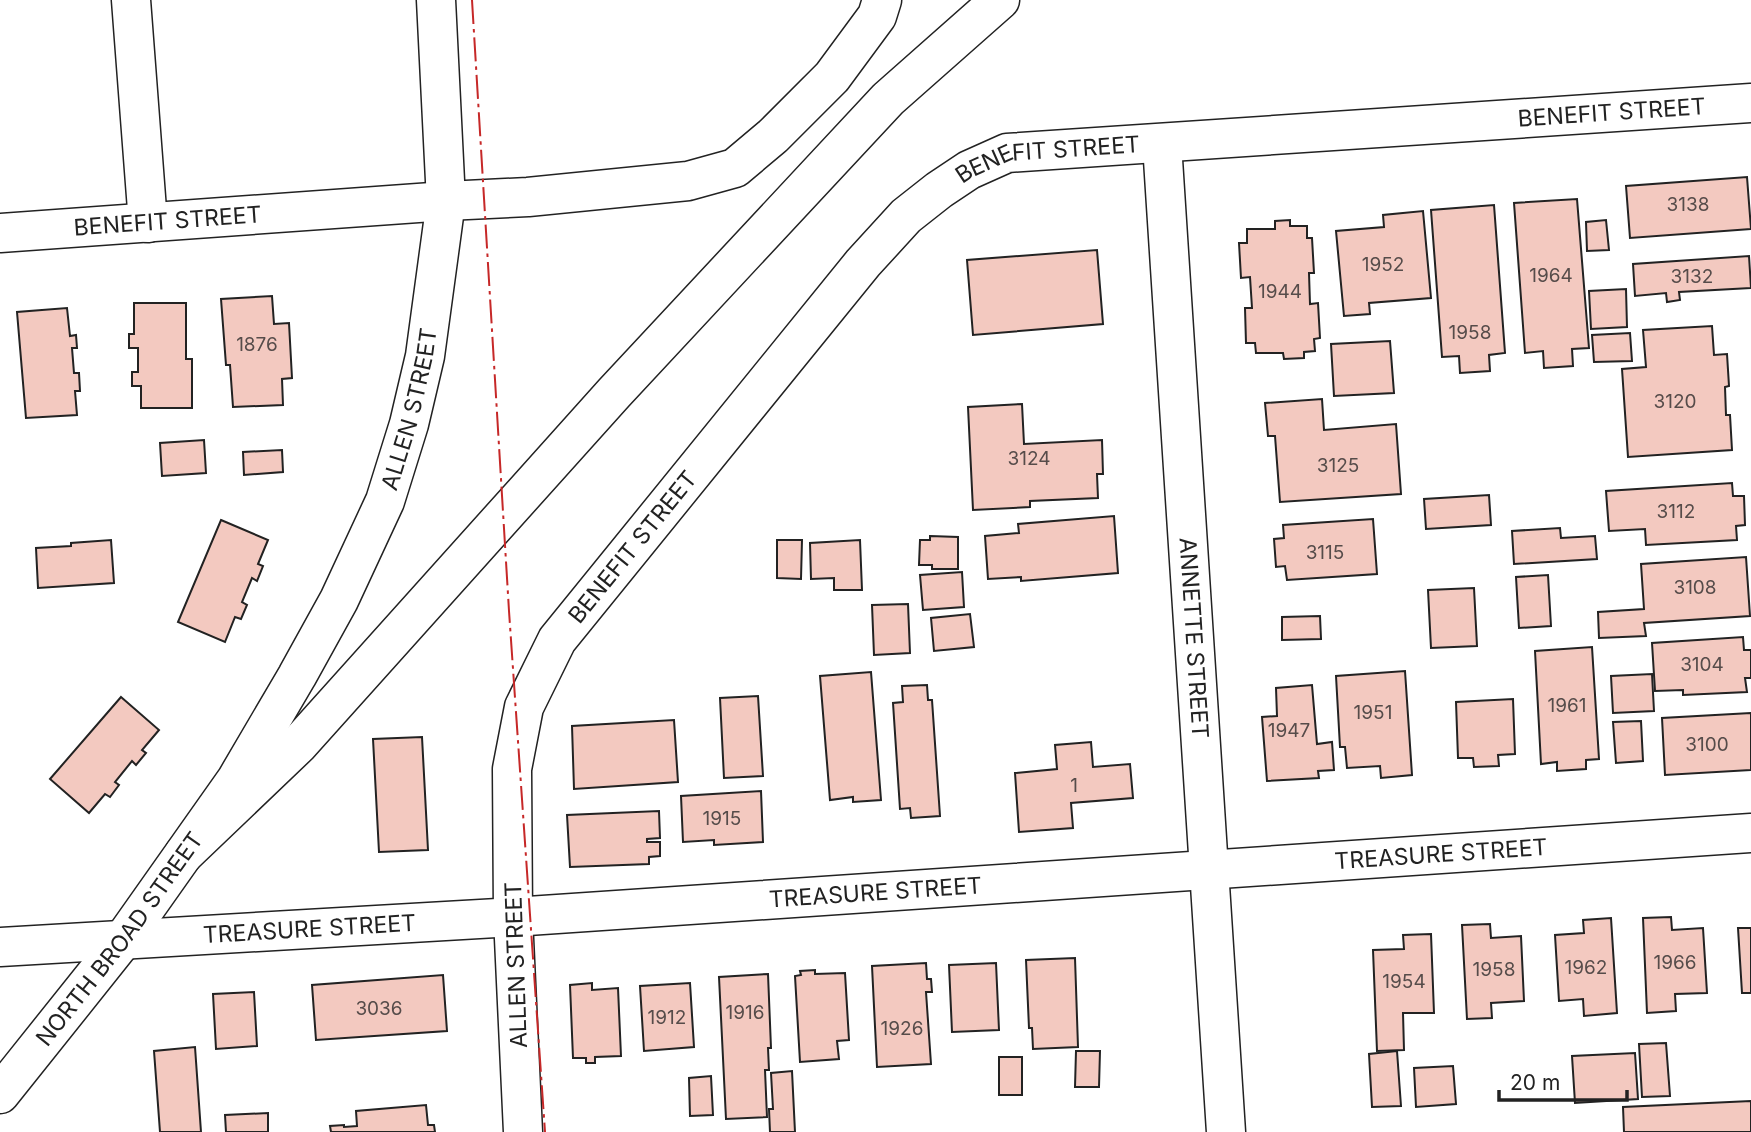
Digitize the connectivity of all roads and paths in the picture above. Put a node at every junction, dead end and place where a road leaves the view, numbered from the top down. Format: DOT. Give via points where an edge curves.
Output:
graph roads {
  1 [pos="131,0"];
  2 [pos="436,0"];
  3 [pos="882,0"];
  4 [pos="1000,0"];
  5 [pos="1751,103"];
  6 [pos="1162,144"];
  7 [pos="446,201"];
  8 [pos="148,223"];
  9 [pos="0,233"];
  10 [pos="558,640"];
  11 [pos="236,780"];
  12 [pos="1751,833"];
  13 [pos="184,854"];
  14 [pos="1208,870"];
  15 [pos="513,917"];
  16 [pos="123,940"];
  17 [pos="0,947"];
  18 [pos="0,1094"];
  19 [pos="523,1132"];
  20 [pos="1226,1132"];
  1 -- 8 [label="main road"];
  2 -- 7 [label="main road, ALLEN STREET"];
  3 -- 7 [label="main road, BENEFIT STREET" via="877,16 832,77 734,168 688,181"];
  4 -- 13 [label="main road" via="888,99 614,393 298,745"];
  5 -- 6 [label="main road, BENEFIT STREET"];
  6 -- 10 [label="main road, BENEFIT STREET" via="1007,153 969,170 906,216"];
  6 -- 14 [label="main road, ANNETTE STREET"];
  7 -- 8 [label="main road, BENEFIT STREET"];
  7 -- 11 [label="main road, ALLEN STREET" via="425,356 385,501 339,600"];
  8 -- 9 [label="main road, BENEFIT STREET"];
  10 -- 15 [label="main road, ALLEN STREET" via="524,707 512,769"];
  11 -- 13 [label="main road, NORTH BROAD STREET"];
  12 -- 14 [label="main road, TREASURE STREET"];
  13 -- 16 [label="main road, NORTH BROAD STREET"];
  14 -- 15 [label="main road, TREASURE STREET"];
  14 -- 20 [label="main road, ANNETTE STREET"];
  15 -- 16 [label="main road, TREASURE STREET"];
  15 -- 19 [label="main road, ALLEN STREET"];
  16 -- 17 [label="main road, TREASURE STREET"];
  16 -- 18 [label="main road, NORTH BROAD STREET"];
}
